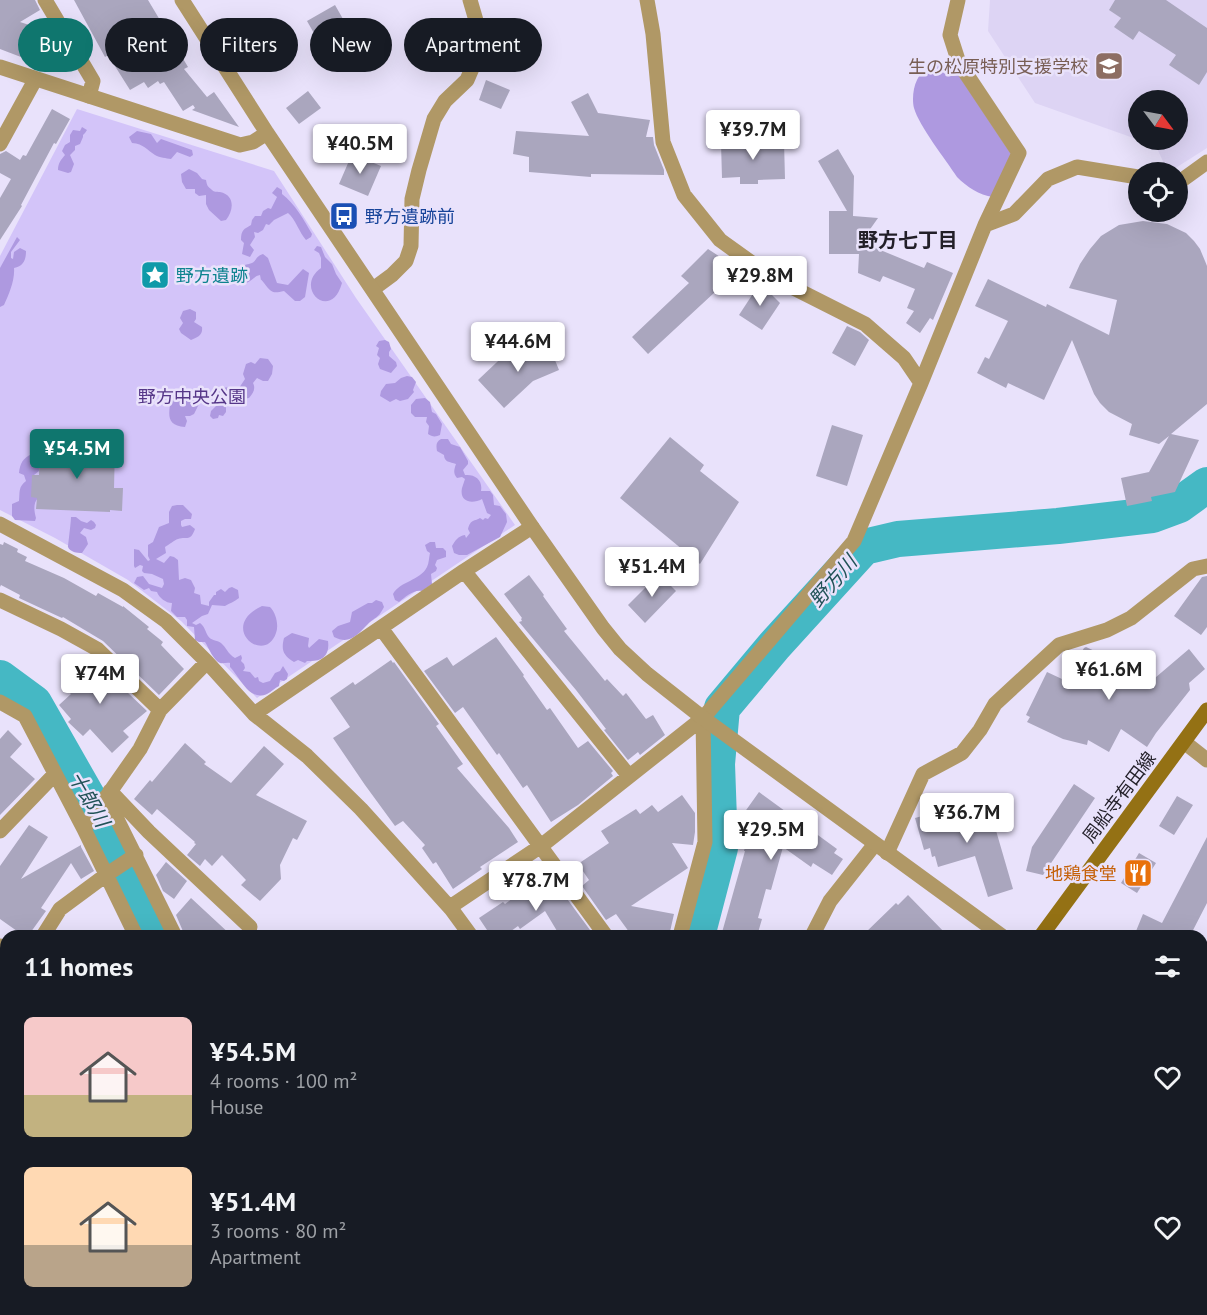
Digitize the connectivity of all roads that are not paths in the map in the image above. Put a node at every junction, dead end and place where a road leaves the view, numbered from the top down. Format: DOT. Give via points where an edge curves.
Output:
graph roads {
  1 [pos="45,0"];
  2 [pos="470,0"];
  3 [pos="647,0"];
  4 [pos="958,0"];
  5 [pos="188,3"];
  6 [pos="0,68"];
  7 [pos="35,80"];
  8 [pos="89,96"];
  9 [pos="267,133"];
  10 [pos="0,144"];
  11 [pos="1207,162"];
  12 [pos="1128,176"];
  13 [pos="1188,176"];
  14 [pos="985,225"];
  15 [pos="372,289"];
  16 [pos="921,383"];
  17 [pos="0,525"];
  18 [pos="532,527"];
  19 [pos="1207,566"];
  20 [pos="464,571"];
  21 [pos="0,600"];
  22 [pos="381,628"];
  23 [pos="207,662"];
  24 [pos="0,702"];
  25 [pos="160,710"];
  26 [pos="1207,710"];
  27 [pos="254,714"];
  28 [pos="704,718"];
  29 [pos="1184,742"];
  30 [pos="1207,760"];
  31 [pos="55,774"];
  32 [pos="629,776"];
  33 [pos="108,794"];
  34 [pos="84,829"];
  35 [pos="0,831"];
  36 [pos="541,846"];
  37 [pos="881,848"];
  38 [pos="136,855"];
  39 [pos="106,875"];
  40 [pos="450,908"];
  41 [pos="250,927"];
  42 [pos="47,930"];
  43 [pos="133,930"];
  44 [pos="172,930"];
  45 [pos="466,930"];
  46 [pos="602,930"];
  47 [pos="682,930"];
  48 [pos="815,930"];
  49 [pos="994,930"];
  50 [pos="1045,930"];
  1 -- 8 [label="street" via="93,81"];
  2 -- 15 [label="street" via="480,34 479,52 467,80 445,101 434,119 412,199 411,246 406,261"];
  3 -- 16 [label="street" via="663,142 684,195 720,240 770,276 865,324 904,358"];
  4 -- 14 [label="street" via="950,35 959,63 1019,153"];
  5 -- 9 [label="street"];
  6 -- 7 [label="street"];
  7 -- 8 [label="street"];
  7 -- 10 [label="street"];
  8 -- 9 [label="street" via="240,145"];
  9 -- 15 [label="street"];
  11 -- 13 [label="street"];
  12 -- 14 [label="street" via="1077,168 1048,179 1014,214"];
  14 -- 16 [label="street"];
  15 -- 18 [label="street"];
  16 -- 28 [label="street" via="854,542"];
  17 -- 23 [label="street" via="123,590 166,621"];
  18 -- 20 [label="street"];
  18 -- 28 [label="street" via="620,649"];
  19 -- 37 [label="street" via="1193,569 1131,618 1059,645 995,704 963,753 923,774"];
  20 -- 22 [label="street"];
  20 -- 32 [label="street"];
  21 -- 25 [label="street" via="98,649"];
  22 -- 27 [label="street"];
  22 -- 36 [label="street"];
  23 -- 25 [label="street"];
  23 -- 27 [label="street"];
  24 -- 31 [label="street" via="25,716"];
  25 -- 33 [label="street" via="140,749"];
  26 -- 29 [label="main road, 周船寺有田線"];
  27 -- 40 [label="street" via="307,756 361,809"];
  28 -- 32 [label="street"];
  28 -- 37 [label="street"];
  28 -- 47 [label="street" via="705,842"];
  29 -- 30 [label="street"];
  29 -- 50 [label="main road, 周船寺有田線"];
  31 -- 34 [label="street"];
  31 -- 35 [label="street"];
  32 -- 36 [label="street"];
  33 -- 34 [label="street"];
  33 -- 38 [label="street"];
  33 -- 41 [label="street"];
  34 -- 39 [label="street"];
  36 -- 40 [label="street"];
  36 -- 46 [label="street"];
  37 -- 48 [label="street" via="830,901"];
  37 -- 49 [label="street"];
  38 -- 39 [label="street"];
  38 -- 44 [label="street"];
  39 -- 42 [label="street" via="60,909"];
  39 -- 43 [label="street"];
  40 -- 45 [label="street"];
}
